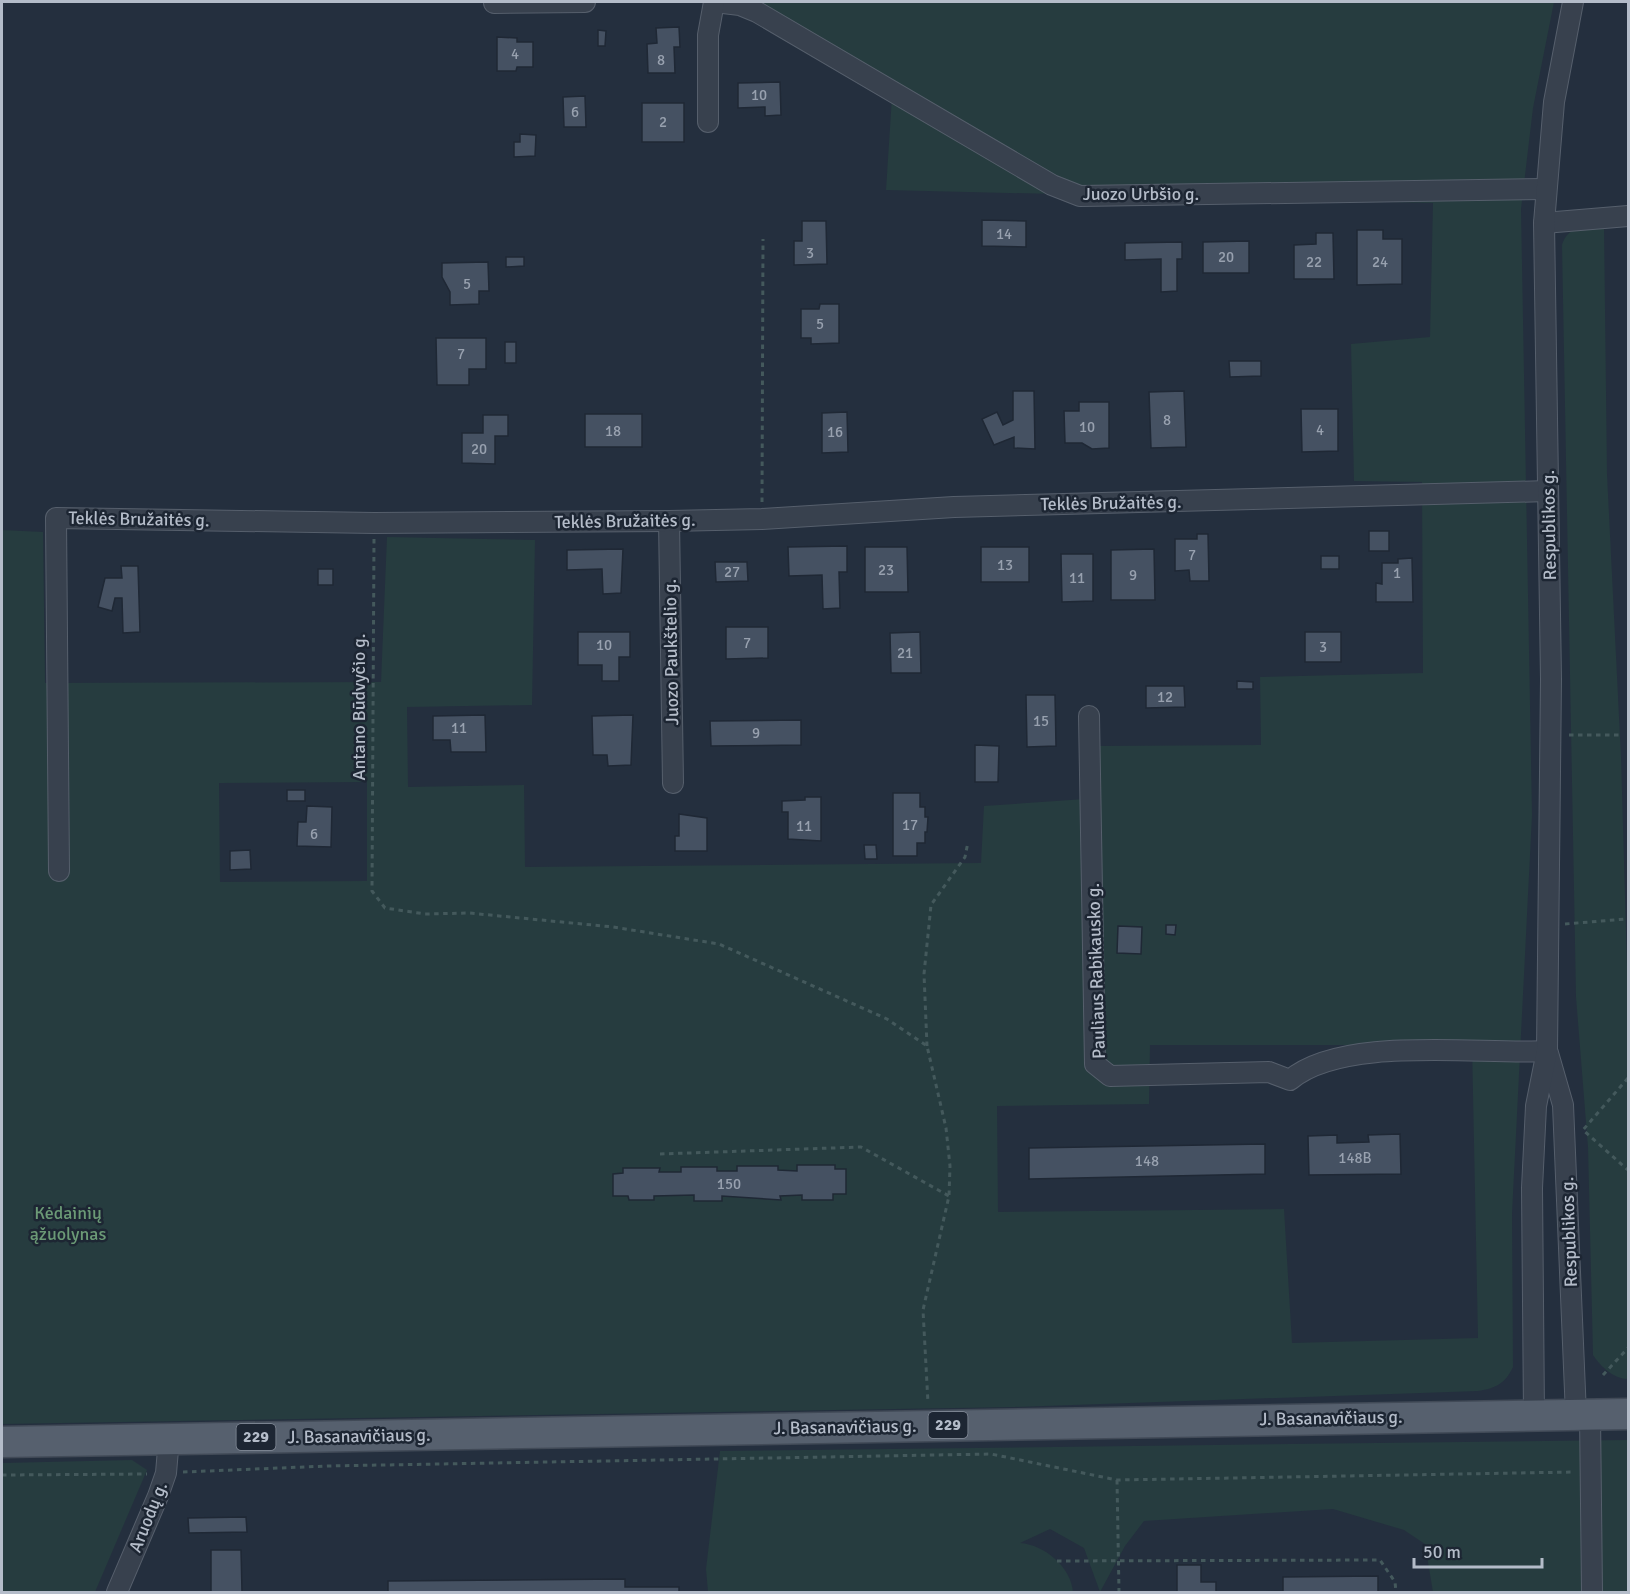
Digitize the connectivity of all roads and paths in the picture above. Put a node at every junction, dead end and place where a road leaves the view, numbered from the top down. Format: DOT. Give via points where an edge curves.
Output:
graph roads {
  1 [pos="585,2"];
  2 [pos="714,2"];
  3 [pos="1573,2"];
  4 [pos="494,3"];
  5 [pos="708,122"];
  6 [pos="1545,189"];
  7 [pos="1629,216"];
  8 [pos="1544,223"];
  9 [pos="763,239"];
  10 [pos="1548,490"];
  11 [pos="762,519"];
  12 [pos="669,521"];
  13 [pos="374,523"];
  14 [pos="1089,716"];
  15 [pos="1551,735"];
  16 [pos="1621,735"];
  17 [pos="673,783"];
  18 [pos="968,842"];
  19 [pos="59,871"];
  20 [pos="1625,919"];
  21 [pos="1549,925"];
  22 [pos="927,1046"];
  23 [pos="1547,1051"];
  24 [pos="1629,1078"];
  25 [pos="660,1154"];
  26 [pos="1629,1170"];
  27 [pos="949,1196"];
  28 [pos="1629,1348"];
  29 [pos="1603,1375"];
  30 [pos="1583,1414"];
  31 [pos="1629,1414"];
  32 [pos="1534,1415"];
  33 [pos="928,1425"];
  34 [pos="169,1438"];
  35 [pos="2,1442"];
  36 [pos="1592,1471"];
  37 [pos="166,1473"];
  38 [pos="2,1475"];
  39 [pos="1117,1480"];
  40 [pos="1117,1559"];
  41 [pos="1057,1561"];
  42 [pos="117,1593"];
  43 [pos="1119,1593"];
  44 [pos="1396,1593"];
  45 [pos="1592,1593"];
  1 -- 4 [label="street"];
  2 -- 5 [label="street" via="708,35"];
  2 -- 6 [label="street, Juozo Urbšio g." via="757,12 1052,185 1080,196"];
  3 -- 6 [label="street, Respublikos g." via="1554,102"];
  6 -- 8 [label="street, Respublikos g."];
  7 -- 8 [label="street"];
  8 -- 10 [label="street, Respublikos g."];
  9 -- 11 [label="path"];
  10 -- 11 [label="street, Teklės Bružaitės g." via="954,507"];
  10 -- 15 [label="street, Respublikos g."];
  11 -- 12 [label="street, Teklės Bružaitės g."];
  12 -- 13 [label="street, Teklės Bružaitės g."];
  12 -- 17 [label="street, Juozo Paukštelio g."];
  13 -- 19 [label="street, Teklės Bružaitės g." via="56,518"];
  13 -- 22 [label="path, Antano Būdvyčio g." via="372,891 385,908 612,927 719,944 887,1019"];
  14 -- 23 [label="street, Pauliaus Rabikausko g." via="1095,1064 1110,1076 1269,1072 1290,1080 1329,1059 1403,1050"];
  15 -- 16 [label="path"];
  15 -- 21 [label="street, Respublikos g."];
  18 -- 22 [label="path" via="965,857 931,905 924,974"];
  20 -- 21 [label="path"];
  21 -- 23 [label="street, Respublikos g."];
  22 -- 27 [label="path" via="946,1128"];
  23 -- 30 [label="street, Respublikos g." via="1563,1105"];
  23 -- 32 [label="street, Respublikos g." via="1536,1106 1532,1188"];
  24 -- 26 [label="path" via="1583,1130"];
  25 -- 27 [label="path" via="861,1147"];
  27 -- 33 [label="path" via="923,1310"];
  28 -- 29 [label="path"];
  30 -- 31 [label="main road, J. Basanavičiaus g. / 229"];
  30 -- 32 [label="main road, J. Basanavičiaus g. / 229"];
  30 -- 36 [label="street, Respublikos g."];
  32 -- 33 [label="main road, J. Basanavičiaus g. / 229"];
  33 -- 34 [label="main road, J. Basanavičiaus g. / 229"];
  34 -- 35 [label="main road, 229"];
  34 -- 37 [label="street, Aruodų g."];
  36 -- 39 [label="path"];
  36 -- 45 [label="street, Respublikos g."];
  37 -- 38 [label="path"];
  37 -- 39 [label="path" via="328,1466 991,1454"];
  37 -- 42 [label="street, Aruodų g."];
  39 -- 40 [label="path"];
  40 -- 41 [label="path"];
  40 -- 43 [label="path"];
  40 -- 44 [label="path" via="1380,1560 1395,1582"];
}
